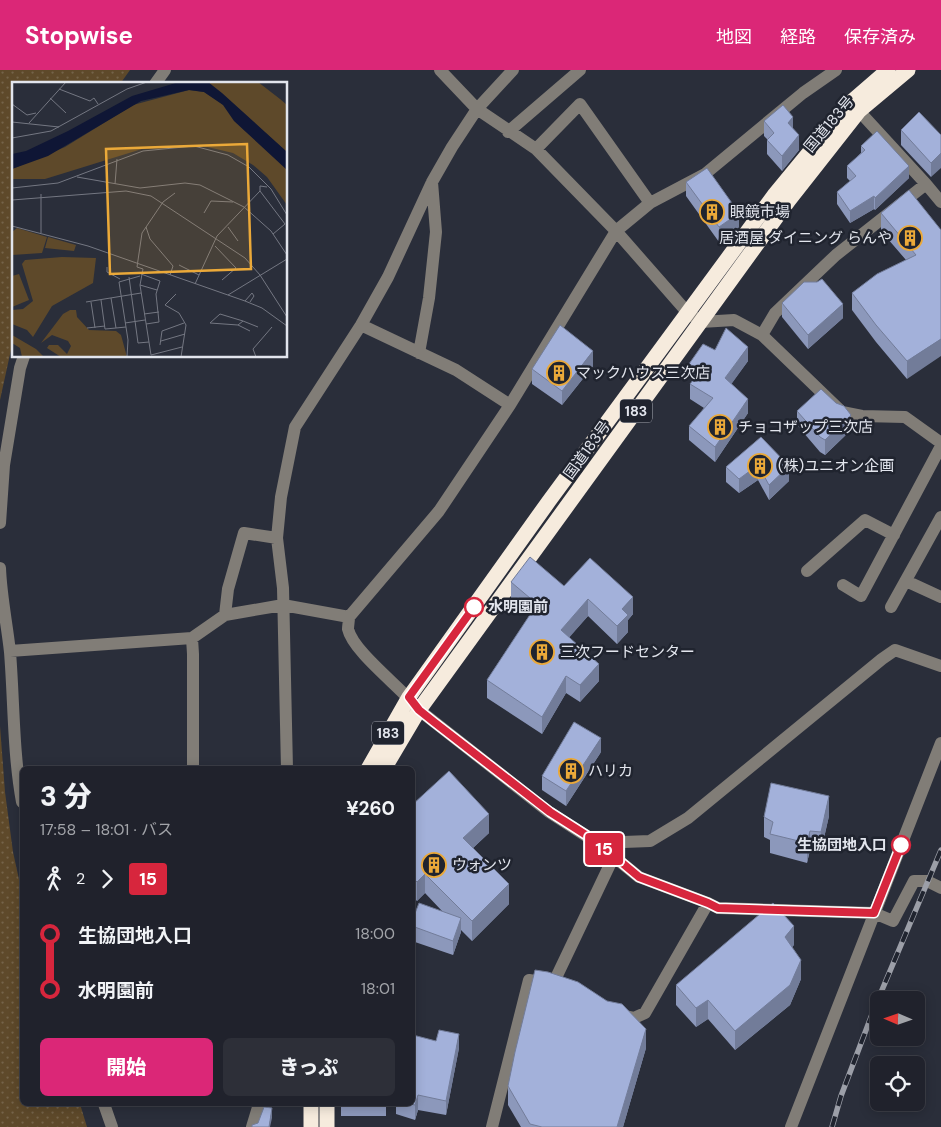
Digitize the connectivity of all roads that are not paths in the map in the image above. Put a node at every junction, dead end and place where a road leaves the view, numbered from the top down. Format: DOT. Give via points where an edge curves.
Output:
graph roads {
  1 [pos="165,70"];
  2 [pos="440,70"];
  3 [pos="513,70"];
  4 [pos="580,70"];
  5 [pos="836,70"];
  6 [pos="888,70"];
  7 [pos="908,70"];
  8 [pos="156,82"];
  9 [pos="477,109"];
  10 [pos="859,111"];
  11 [pos="508,132"];
  12 [pos="536,149"];
  13 [pos="432,182"];
  14 [pos="926,184"];
  15 [pos="941,202"];
  16 [pos="650,203"];
  17 [pos="616,231"];
  18 [pos="687,312"];
  19 [pos="701,322"];
  20 [pos="361,325"];
  21 [pos="762,335"];
  22 [pos="419,353"];
  23 [pos="23,358"];
  24 [pos="510,405"];
  25 [pos="941,444"];
  26 [pos="941,517"];
  27 [pos="0,523"];
  28 [pos="938,532"];
  29 [pos="894,535"];
  30 [pos="277,538"];
  31 [pos="0,568"];
  32 [pos="807,571"];
  33 [pos="906,581"];
  34 [pos="844,585"];
  35 [pos="941,597"];
  36 [pos="283,605"];
  37 [pos="892,607"];
  38 [pos="225,614"];
  39 [pos="349,617"];
  40 [pos="192,638"];
  41 [pos="10,651"];
  42 [pos="941,666"];
  43 [pos="409,697"];
  44 [pos="419,710"];
  45 [pos="941,743"];
  46 [pos="193,766"];
  47 [pos="287,766"];
  48 [pos="370,766"];
  49 [pos="386,766"];
  50 [pos="20,790"];
  51 [pos="597,842"];
  52 [pos="614,856"];
  53 [pos="941,888"];
  54 [pos="708,903"];
  55 [pos="874,913"];
  56 [pos="604,1008"];
  57 [pos="105,1106"];
  58 [pos="258,1106"];
  59 [pos="311,1106"];
  60 [pos="327,1106"];
  61 [pos="112,1127"];
  62 [pos="252,1127"];
  63 [pos="311,1127"];
  64 [pos="327,1127"];
  65 [pos="492,1127"];
  66 [pos="791,1127"];
  1 -- 8 [label="street"];
  2 -- 9 [label="street"];
  3 -- 9 [label="street"];
  4 -- 11 [label="street"];
  5 -- 16 [label="street" via="803,93 705,174"];
  6 -- 18 [label="highway, 国道183号 / 183" via="850,103 775,194"];
  7 -- 10 [label="highway, 国道183号 / 183"];
  9 -- 11 [label="street"];
  9 -- 13 [label="street"];
  10 -- 14 [label="street"];
  10 -- 19 [label="highway, 国道183号 / 183" via="789,200"];
  11 -- 12 [label="street"];
  12 -- 16 [label="street" via="580,104"];
  12 -- 17 [label="street"];
  13 -- 20 [label="street"];
  13 -- 22 [label="street" via="436,232"];
  14 -- 15 [label="street"];
  14 -- 21 [label="street" via="836,255 775,313"];
  16 -- 17 [label="street"];
  17 -- 18 [label="street"];
  17 -- 24 [label="street"];
  18 -- 19 [label="street"];
  18 -- 43 [label="highway, 国道183号 / 183"];
  19 -- 21 [label="street" via="734,320"];
  19 -- 44 [label="highway, 国道183号 / 183"];
  20 -- 22 [label="street"];
  20 -- 30 [label="street" via="294,427"];
  21 -- 25 [label="street" via="842,412 905,417"];
  22 -- 24 [label="street" via="456,370"];
  23 -- 27 [label="street" via="4,465"];
  24 -- 39 [label="street" via="439,511"];
  25 -- 29 [label="street"];
  26 -- 28 [label="street"];
  28 -- 33 [label="street"];
  29 -- 32 [label="street" via="865,520"];
  29 -- 34 [label="street" via="861,596"];
  30 -- 36 [label="street"];
  30 -- 38 [label="street" via="244,534 228,589"];
  31 -- 41 [label="street"];
  33 -- 35 [label="street"];
  33 -- 37 [label="street"];
  36 -- 38 [label="street"];
  36 -- 39 [label="street"];
  36 -- 47 [label="street"];
  38 -- 40 [label="street"];
  39 -- 43 [label="street" via="348,629 360,650"];
  40 -- 41 [label="street"];
  40 -- 46 [label="street"];
  41 -- 50 [label="street"];
  42 -- 51 [label="street" via="896,650 688,818 650,841"];
  43 -- 44 [label="street"];
  43 -- 48 [label="highway, 国道183号 / 183"];
  44 -- 49 [label="highway, 国道183号 / 183"];
  44 -- 51 [label="street" via="550,812"];
  45 -- 55 [label="street"];
  51 -- 52 [label="street"];
  52 -- 54 [label="street" via="639,877"];
  52 -- 65 [label="street" via="558,985 529,980"];
  53 -- 55 [label="street" via="928,881 914,881 893,921"];
  54 -- 55 [label="street" via="718,908"];
  54 -- 56 [label="street" via="645,1013 634,1018"];
  55 -- 66 [label="street"];
  57 -- 61 [label="street"];
  58 -- 62 [label="street"];
  59 -- 63 [label="highway"];
  60 -- 64 [label="highway"];
}
